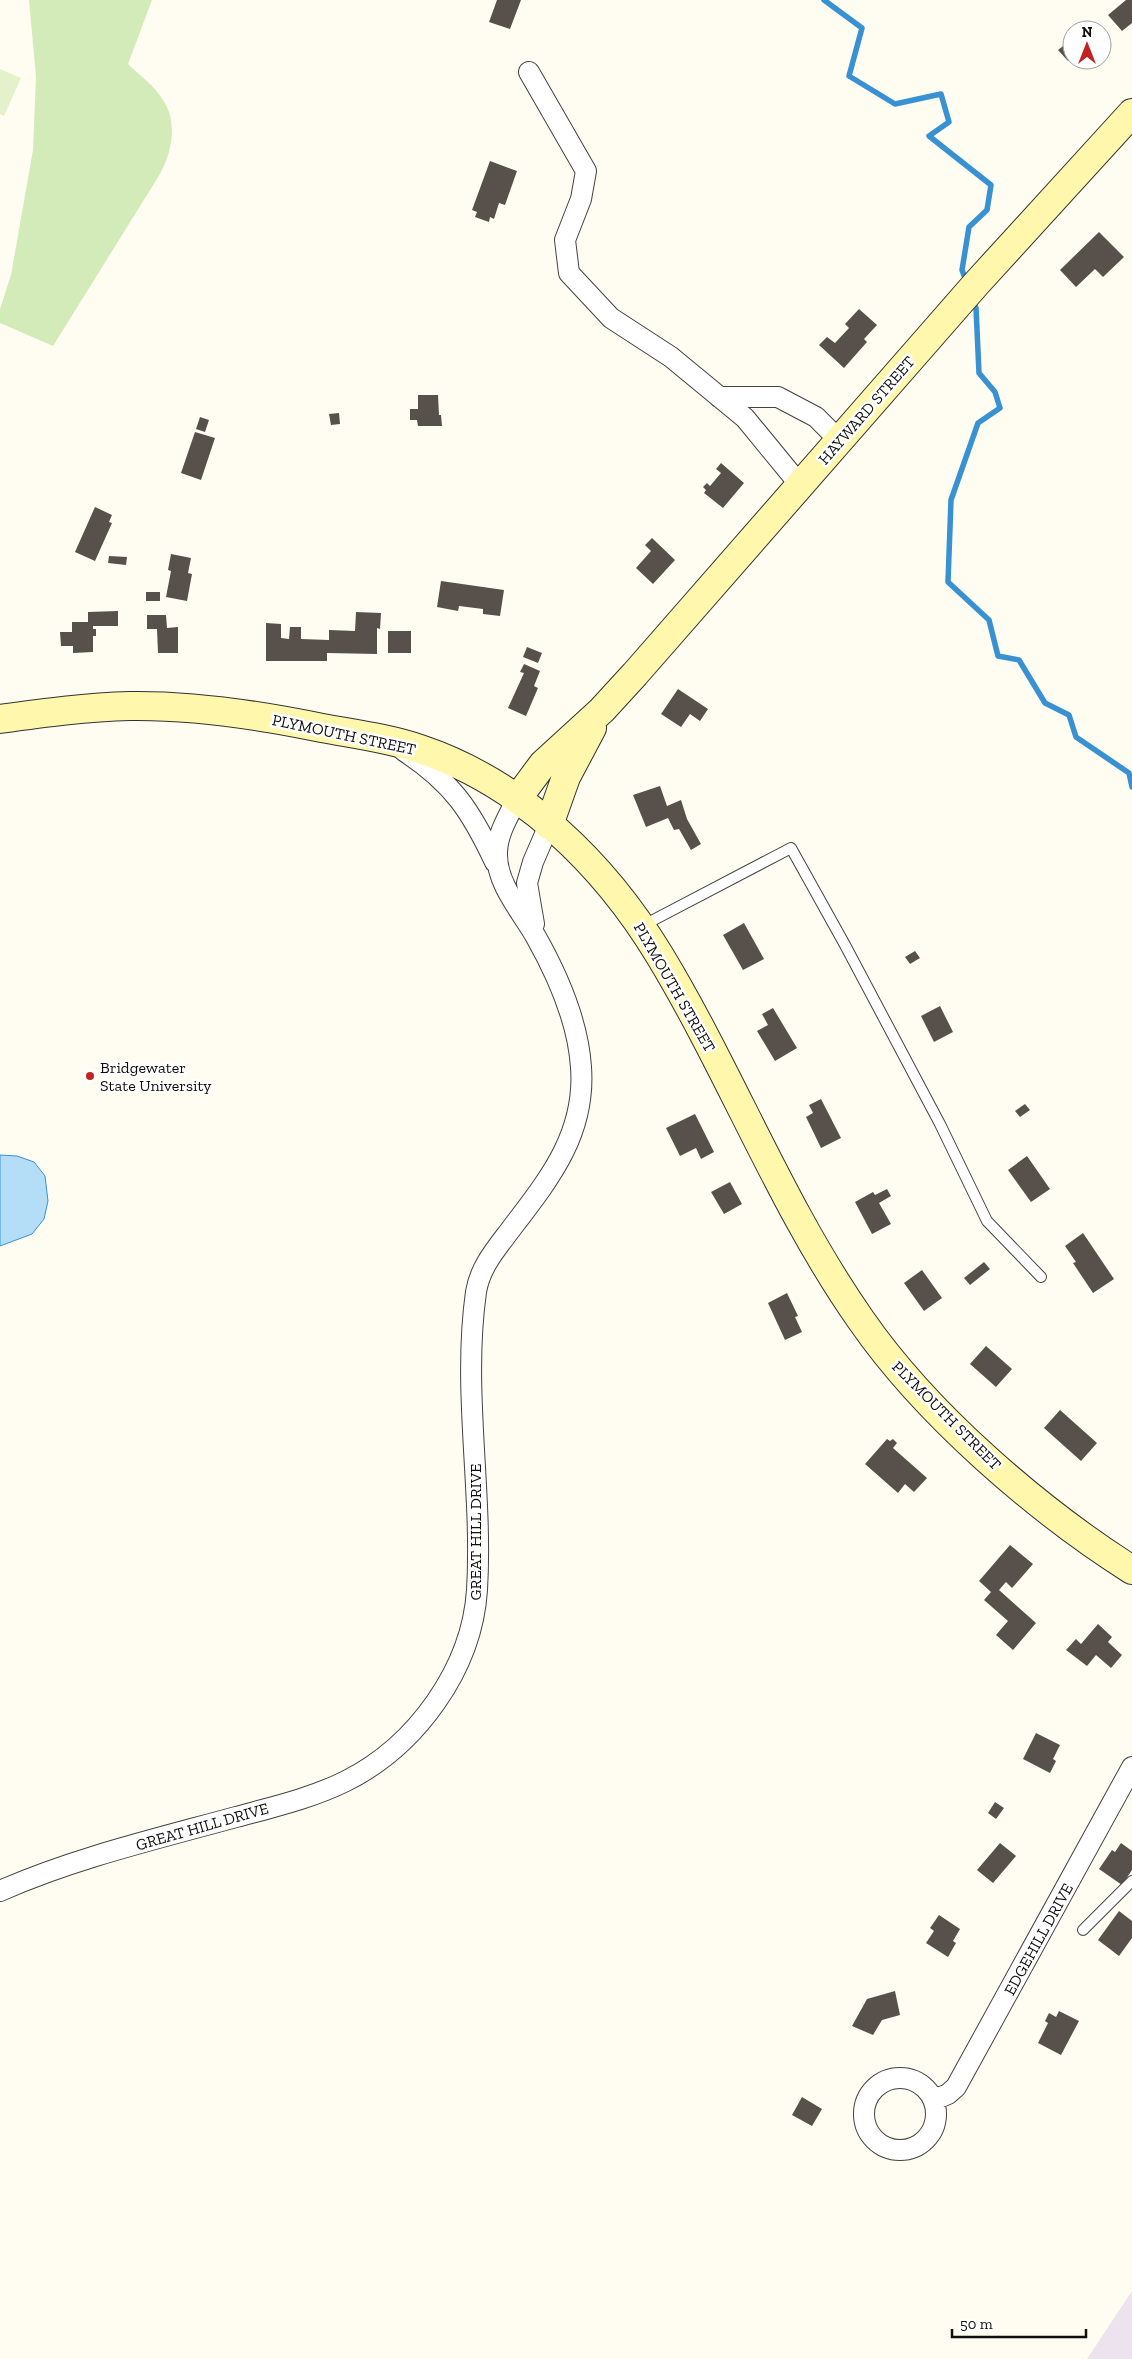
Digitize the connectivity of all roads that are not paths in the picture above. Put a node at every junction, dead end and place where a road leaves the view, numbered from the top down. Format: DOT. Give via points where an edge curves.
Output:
graph roads {
  1 [pos="529,72"];
  2 [pos="1132,113"];
  3 [pos="719,396"];
  4 [pos="840,441"];
  5 [pos="800,485"];
  6 [pos="602,710"];
  7 [pos="0,719"];
  8 [pos="394,742"];
  9 [pos="517,799"];
  10 [pos="549,825"];
  11 [pos="509,894"];
  12 [pos="641,927"];
  13 [pos="537,938"];
  14 [pos="1041,1277"];
  15 [pos="1132,1570"];
  16 [pos="1132,1767"];
  17 [pos="1132,1881"];
  18 [pos="0,1892"];
  19 [pos="1083,1930"];
  20 [pos="934,2100"];
  1 -- 3 [label="street" via="586,172 581,199 565,240 569,273 611,318 672,357"];
  2 -- 4 [label="main road, HAYWARD STREET"];
  3 -- 4 [label="street" via="778,397 816,417"];
  3 -- 5 [label="street" via="745,418"];
  4 -- 5 [label="main road, HAYWARD STREET"];
  5 -- 6 [label="main road, HAYWARD STREET"];
  6 -- 9 [label="main road, HAYWARD STREET" via="555,752"];
  6 -- 10 [label="main road, HAYWARD STREET" via="570,766"];
  7 -- 8 [label="main road, PLYMOUTH STREET" via="110,707 194,708 287,721"];
  8 -- 9 [label="main road, PLYMOUTH STREET" via="446,758"];
  8 -- 11 [label="street, GREAT HILL DRIVE" via="439,777 464,805 485,840"];
  9 -- 10 [label="main road, PLYMOUTH STREET"];
  9 -- 11 [label="street, GREAT HILL DRIVE" via="501,831 497,849 499,870"];
  10 -- 12 [label="main road, PLYMOUTH STREET" via="594,867"];
  10 -- 13 [label="street, GREAT HILL DRIVE" via="528,883"];
  11 -- 13 [label="street, GREAT HILL DRIVE"];
  12 -- 14 [label="lane" via="790,848 940,1124 987,1221"];
  12 -- 15 [label="main road, PLYMOUTH STREET" via="683,996 806,1231 840,1290 873,1337 914,1386 972,1444 1043,1504"];
  13 -- 18 [label="street, GREAT HILL DRIVE" via="575,1028 581,1062 581,1102 572,1135 559,1161 490,1256 480,1277 475,1305 472,1369 477,1590 469,1635 450,1679 431,1708 407,1735 384,1757 349,1779 288,1802 58,1868"];
  16 -- 20 [label="street, EDGEHILL DRIVE" via="956,2087"];
  17 -- 19 [label="lane"];
}
